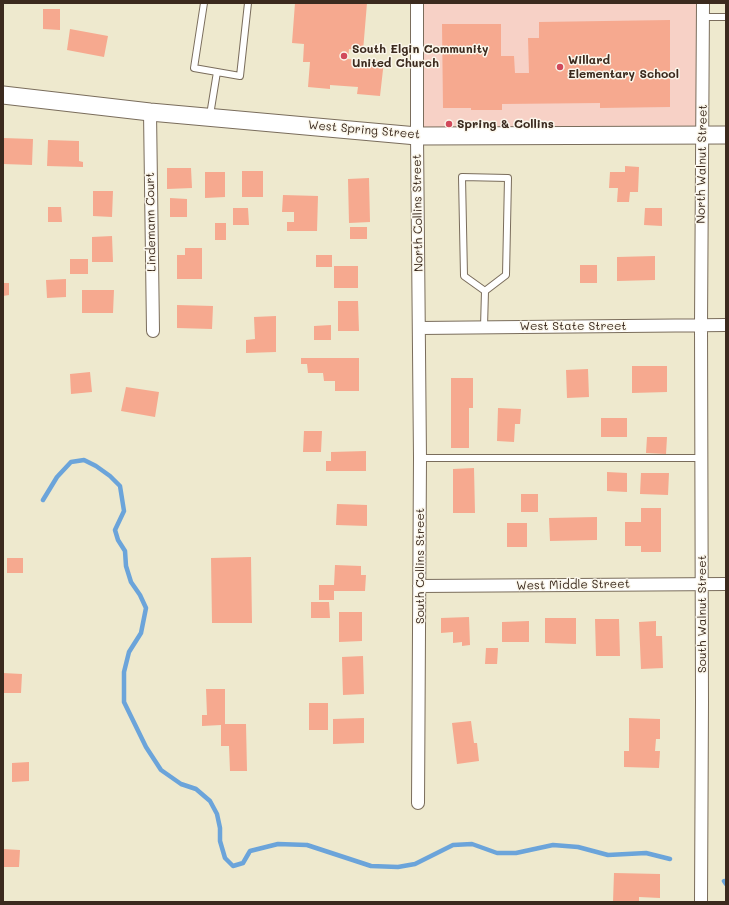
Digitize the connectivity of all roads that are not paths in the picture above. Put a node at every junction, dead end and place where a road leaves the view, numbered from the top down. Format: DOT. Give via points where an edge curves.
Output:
graph roads {
  1 [pos="204,3"];
  2 [pos="248,3"];
  3 [pos="417,3"];
  4 [pos="703,3"];
  5 [pos="726,17"];
  6 [pos="703,18"];
  7 [pos="216,72"];
  8 [pos="3,95"];
  9 [pos="150,112"];
  10 [pos="209,117"];
  11 [pos="417,136"];
  12 [pos="703,136"];
  13 [pos="726,136"];
  14 [pos="485,292"];
  15 [pos="700,325"];
  16 [pos="726,325"];
  17 [pos="484,327"];
  18 [pos="420,328"];
  19 [pos="153,332"];
  20 [pos="420,458"];
  21 [pos="702,458"];
  22 [pos="702,584"];
  23 [pos="726,584"];
  24 [pos="419,586"];
  25 [pos="418,803"];
  26 [pos="701,902"];
  1 -- 7 [label="lane" via="194,68"];
  2 -- 7 [label="lane" via="240,76"];
  3 -- 11 [label="street, North Collins Street"];
  4 -- 6 [label="street, North Walnut Street"];
  5 -- 6 [label="lane"];
  6 -- 12 [label="street, North Walnut Street"];
  7 -- 10 [label="lane"];
  8 -- 9 [label="main road, West Spring Street"];
  9 -- 10 [label="main road, West Spring Street"];
  9 -- 19 [label="street, Lindemann Court"];
  10 -- 11 [label="main road, West Spring Street"];
  11 -- 12 [label="main road, West Spring Street"];
  11 -- 18 [label="street, North Collins Street"];
  12 -- 13 [label="main road, West Spring Street"];
  12 -- 15 [label="street, North Walnut Street"];
  14 -- 14 [label="lane" via="506,275 508,178 462,177 464,276"];
  14 -- 17 [label="lane"];
  15 -- 16 [label="street, West State Street"];
  15 -- 17 [label="street, West State Street"];
  15 -- 21 [label="street, South Walnut Street"];
  17 -- 18 [label="street, West State Street"];
  18 -- 20 [label="street, South Collins Street"];
  20 -- 21 [label="lane"];
  20 -- 24 [label="street, South Collins Street"];
  21 -- 22 [label="street, South Walnut Street"];
  22 -- 23 [label="street, West Middle Street"];
  22 -- 24 [label="street, West Middle Street"];
  22 -- 26 [label="street, South Walnut Street"];
  24 -- 25 [label="street, South Collins Street"];
}
